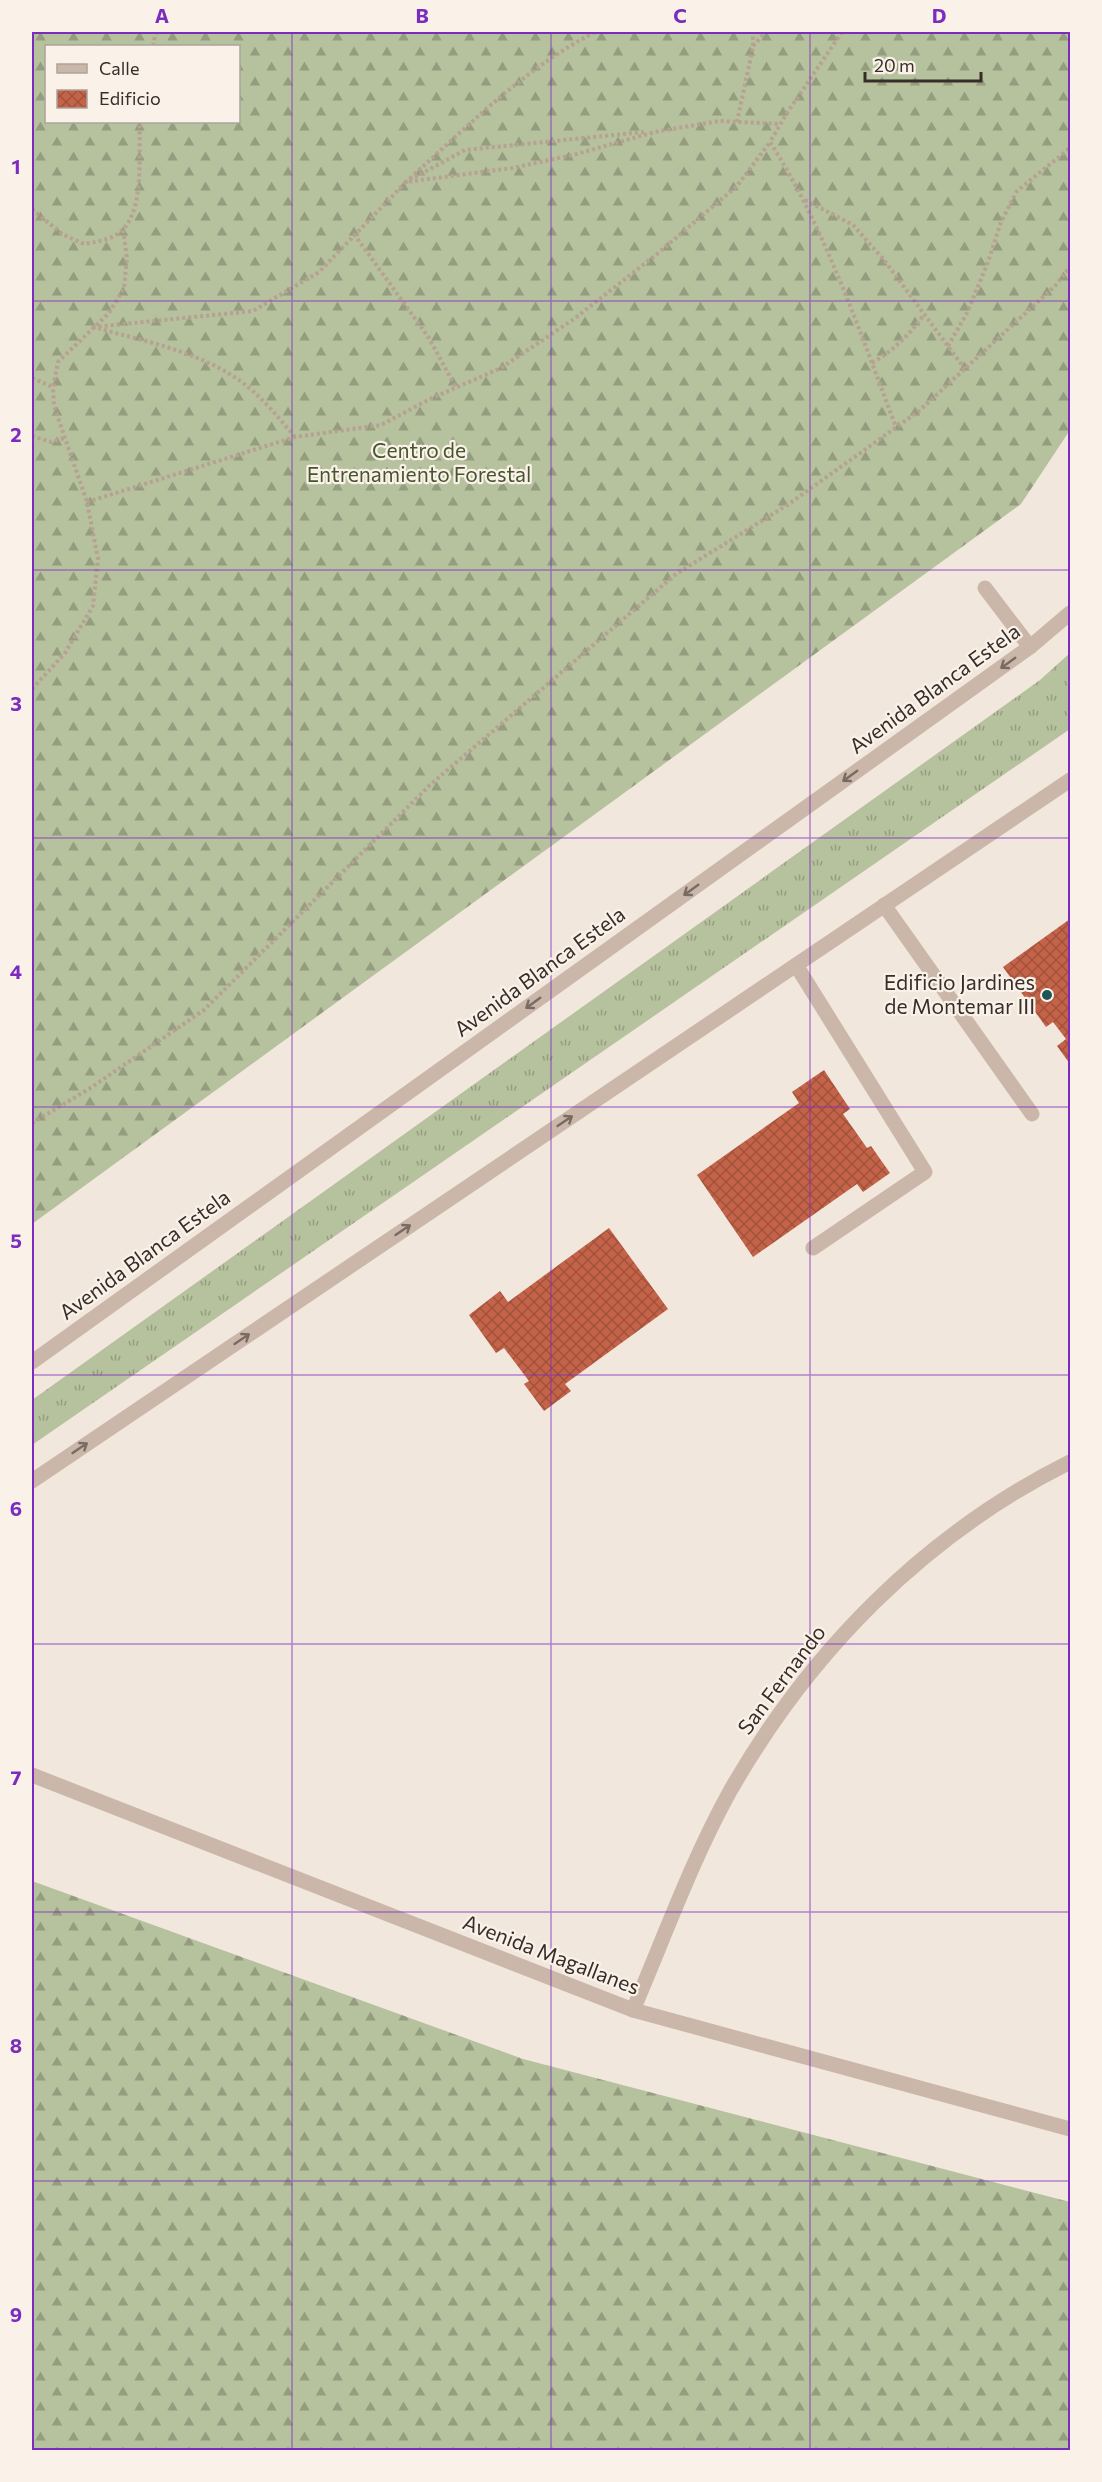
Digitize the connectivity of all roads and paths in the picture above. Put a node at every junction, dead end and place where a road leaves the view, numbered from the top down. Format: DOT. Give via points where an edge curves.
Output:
graph roads {
  1 [pos="595,32"];
  2 [pos="753,32"];
  3 [pos="766,32"];
  4 [pos="842,32"];
  5 [pos="753,47"];
  6 [pos="737,122"];
  7 [pos="140,123"];
  8 [pos="780,124"];
  9 [pos="655,132"];
  10 [pos="770,142"];
  11 [pos="1071,148"];
  12 [pos="406,182"];
  13 [pos="804,200"];
  14 [pos="32,210"];
  15 [pos="123,230"];
  16 [pos="354,234"];
  17 [pos="1071,267"];
  18 [pos="924,315"];
  19 [pos="94,327"];
  20 [pos="948,346"];
  21 [pos="872,363"];
  22 [pos="965,369"];
  23 [pos="32,378"];
  24 [pos="53,388"];
  25 [pos="456,388"];
  26 [pos="896,427"];
  27 [pos="32,436"];
  28 [pos="295,437"];
  29 [pos="64,438"];
  30 [pos="87,502"];
  31 [pos="985,588"];
  32 [pos="1071,613"];
  33 [pos="1030,647"];
  34 [pos="32,688"];
  35 [pos="1071,780"];
  36 [pos="884,905"];
  37 [pos="796,965"];
  38 [pos="1032,1114"];
  39 [pos="32,1123"];
  40 [pos="813,1248"];
  41 [pos="32,1362"];
  42 [pos="1071,1462"];
  43 [pos="32,1481"];
  44 [pos="32,1775"];
  45 [pos="633,2010"];
  46 [pos="1071,2129"];
  1 -- 12 [label="path" via="559,51 506,92"];
  2 -- 5 [label="path"];
  3 -- 5 [label="path"];
  4 -- 8 [label="path"];
  5 -- 6 [label="path"];
  6 -- 8 [label="path"];
  6 -- 9 [label="path" via="719,121"];
  7 -- 15 [label="path" via="139,194 129,224"];
  8 -- 10 [label="path"];
  9 -- 12 [label="path" via="512,168"];
  9 -- 12 [label="path" via="465,150"];
  10 -- 13 [label="path"];
  10 -- 25 [label="path" via="737,186 592,305 501,368"];
  11 -- 20 [label="path" via="1017,191 1001,222 967,314"];
  12 -- 16 [label="path"];
  13 -- 18 [label="path" via="853,225"];
  13 -- 21 [label="path"];
  14 -- 15 [label="path" via="62,234 84,244 118,235"];
  15 -- 19 [label="path" via="127,258 124,288 109,313"];
  16 -- 19 [label="path" via="318,272 253,311"];
  16 -- 25 [label="path" via="429,338"];
  17 -- 22 [label="path"];
  18 -- 20 [label="path"];
  18 -- 21 [label="path" via="908,337"];
  19 -- 24 [label="path" via="58,362"];
  19 -- 28 [label="path" via="202,359 238,379"];
  20 -- 22 [label="path"];
  21 -- 26 [label="path"];
  22 -- 26 [label="path"];
  23 -- 24 [label="path"];
  24 -- 29 [label="path"];
  25 -- 28 [label="path" via="381,425"];
  26 -- 39 [label="path" via="789,504 676,574 430,785 204,1010"];
  27 -- 29 [label="path" via="51,442"];
  28 -- 30 [label="path"];
  29 -- 30 [label="path"];
  30 -- 34 [label="path" via="98,559 93,606 65,653"];
  31 -- 33 [label="street"];
  32 -- 33 [label="street, Avenida Blanca Estela"];
  33 -- 41 [label="street, Avenida Blanca Estela, one-way"];
  35 -- 36 [label="street"];
  36 -- 37 [label="street"];
  36 -- 38 [label="street"];
  37 -- 40 [label="street" via="925,1172"];
  43 -- 37 [label="street, one-way"];
  42 -- 45 [label="street, San Fernando" via="988,1509 936,1547 886,1589 799,1686 728,1795"];
  44 -- 45 [label="street, Avenida Magallanes"];
  45 -- 46 [label="street, Avenida Magallanes"];
}
